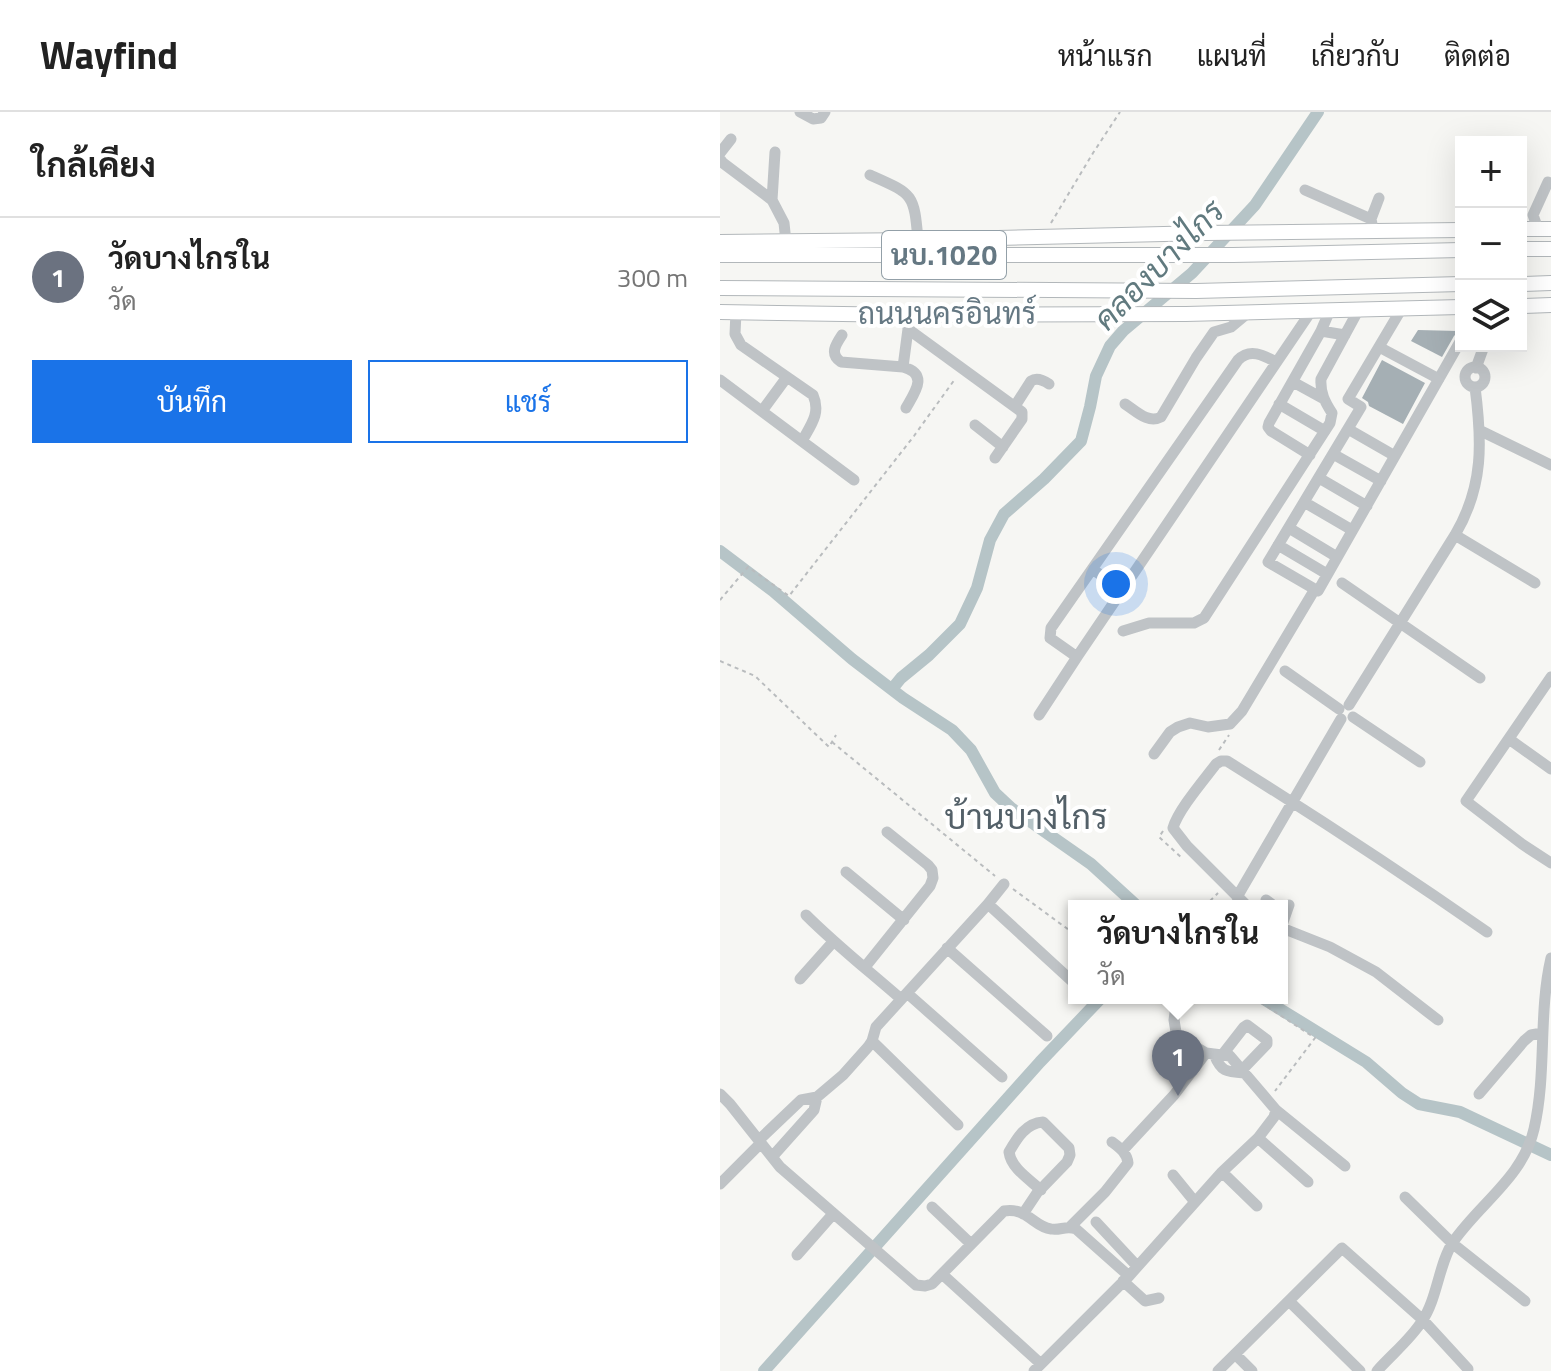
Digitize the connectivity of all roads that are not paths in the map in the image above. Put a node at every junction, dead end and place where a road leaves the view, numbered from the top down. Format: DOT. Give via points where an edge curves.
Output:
graph roads {
  1 [pos="800,112"];
  2 [pos="825,112"];
  3 [pos="731,139"];
  4 [pos="775,152"];
  5 [pos="720,156"];
  6 [pos="870,175"];
  7 [pos="1548,182"];
  8 [pos="1305,190"];
  9 [pos="1379,198"];
  10 [pos="772,200"];
  11 [pos="1372,226"];
  12 [pos="1544,229"];
  13 [pos="1455,230"];
  14 [pos="918,240"];
  15 [pos="720,242"];
  16 [pos="786,242"];
  17 [pos="1527,249"];
  18 [pos="1551,249"];
  19 [pos="1455,250"];
  20 [pos="720,255"];
  21 [pos="1551,283"];
  22 [pos="1455,284"];
  23 [pos="1527,284"];
  24 [pos="720,288"];
  25 [pos="1551,305"];
  26 [pos="1527,306"];
  27 [pos="1455,307"];
  28 [pos="1402,308"];
  29 [pos="1359,309"];
  30 [pos="1312,310"];
  31 [pos="1330,310"];
  32 [pos="728,312"];
  33 [pos="1249,312"];
  34 [pos="908,322"];
  35 [pos="1321,331"];
  36 [pos="720,333"];
  37 [pos="735,334"];
  38 [pos="842,335"];
  39 [pos="1345,335"];
  40 [pos="1379,347"];
  41 [pos="1455,351"];
  42 [pos="1482,352"];
  43 [pos="1276,362"];
  44 [pos="903,367"];
  45 [pos="787,377"];
  46 [pos="1439,379"];
  47 [pos="720,380"];
  48 [pos="1293,382"];
  49 [pos="1049,384"];
  50 [pos="1324,399"];
  51 [pos="1125,404"];
  52 [pos="1279,404"];
  53 [pos="1015,406"];
  54 [pos="906,408"];
  55 [pos="762,411"];
  56 [pos="975,425"];
  57 [pos="1348,429"];
  58 [pos="1325,431"];
  59 [pos="1481,431"];
  60 [pos="802,441"];
  61 [pos="1003,447"];
  62 [pos="1333,454"];
  63 [pos="1310,455"];
  64 [pos="1395,456"];
  65 [pos="995,458"];
  66 [pos="1551,465"];
  67 [pos="1319,478"];
  68 [pos="854,480"];
  69 [pos="1381,481"];
  70 [pos="1304,502"];
  71 [pos="1367,506"];
  72 [pos="1289,528"];
  73 [pos="1352,530"];
  74 [pos="1455,535"];
  75 [pos="1278,545"];
  76 [pos="1337,557"];
  77 [pos="1092,569"];
  78 [pos="1327,574"];
  79 [pos="1342,583"];
  80 [pos="1535,583"];
  81 [pos="1315,589"];
  82 [pos="1123,590"];
  83 [pos="1399,623"];
  84 [pos="1123,631"];
  85 [pos="1077,657"];
  86 [pos="1285,671"];
  87 [pos="1480,678"];
  88 [pos="1551,678"];
  89 [pos="1346,712"];
  90 [pos="1039,715"];
  91 [pos="1509,739"];
  92 [pos="1154,754"];
  93 [pos="1420,762"];
  94 [pos="1551,769"];
  95 [pos="1293,802"];
  96 [pos="887,832"];
  97 [pos="1551,863"];
  98 [pos="846,872"];
  99 [pos="1003,882"];
  100 [pos="1237,897"];
  101 [pos="1240,900"];
  102 [pos="988,904"];
  103 [pos="806,915"];
  104 [pos="904,920"];
  105 [pos="1288,920"];
  106 [pos="1487,932"];
  107 [pos="833,942"];
  108 [pos="947,948"];
  109 [pos="1551,958"];
  110 [pos="865,967"];
  111 [pos="1068,972"];
  112 [pos="800,979"];
  113 [pos="904,996"];
  114 [pos="1176,1004"];
  115 [pos="1438,1020"];
  116 [pos="1047,1036"];
  117 [pos="1545,1040"];
  118 [pos="872,1041"];
  119 [pos="1214,1054"];
  120 [pos="1244,1071"];
  121 [pos="1002,1077"];
  122 [pos="720,1094"];
  123 [pos="1479,1094"];
  124 [pos="817,1097"];
  125 [pos="1271,1106"];
  126 [pos="958,1125"];
  127 [pos="1258,1138"];
  128 [pos="760,1142"];
  129 [pos="1112,1142"];
  130 [pos="1123,1150"];
  131 [pos="772,1157"];
  132 [pos="1345,1166"];
  133 [pos="1222,1172"];
  134 [pos="1173,1175"];
  135 [pos="1308,1182"];
  136 [pos="720,1184"];
  137 [pos="1041,1190"];
  138 [pos="1405,1197"];
  139 [pos="1195,1202"];
  140 [pos="1257,1206"];
  141 [pos="932,1207"];
  142 [pos="833,1214"];
  143 [pos="1023,1214"];
  144 [pos="1096,1222"];
  145 [pos="1071,1226"];
  146 [pos="1452,1243"];
  147 [pos="971,1244"];
  148 [pos="797,1255"];
  149 [pos="1137,1266"];
  150 [pos="942,1274"];
  151 [pos="1126,1278"];
  152 [pos="1159,1298"];
  153 [pos="1289,1301"];
  154 [pos="1525,1301"];
  155 [pos="1423,1320"];
  156 [pos="1235,1354"];
  157 [pos="1037,1368"];
  158 [pos="1468,1369"];
  159 [pos="1218,1371"];
  160 [pos="1252,1371"];
  161 [pos="1360,1371"];
  162 [pos="1377,1371"];
  1 -- 2 [label="street" via="813,119"];
  3 -- 5 [label="street"];
  4 -- 10 [label="street"];
  5 -- 10 [label="street"];
  6 -- 14 [label="street" via="911,199"];
  7 -- 12 [label="street" via="1533,215"];
  8 -- 11 [label="street"];
  9 -- 11 [label="street"];
  10 -- 16 [label="street" via="784,223"];
  11 -- 13 [label="main road, นบ.1020"];
  11 -- 14 [label="main road, นบ.1020"];
  14 -- 16 [label="main road, นบ.1020"];
  15 -- 16 [label="main road, นบ.1020"];
  17 -- 18 [label="main road"];
  19 -- 20 [label="main road, ถนนนครอินทร์ / นบ.1020"];
  21 -- 23 [label="main road"];
  22 -- 24 [label="main road, ถนนนครอินทร์ / นบ.1020" via="1196,291"];
  25 -- 26 [label="main road"];
  27 -- 28 [label="main road, ถนนนครอินทร์ / นบ.1020"];
  28 -- 29 [label="main road, ถนนนครอินทร์ / นบ.1020"];
  28 -- 40 [label="street"];
  29 -- 31 [label="main road, ถนนนครอินทร์ / นบ.1020"];
  29 -- 39 [label="street"];
  30 -- 31 [label="main road, ถนนนครอินทร์ / นบ.1020"];
  30 -- 33 [label="main road, ถนนนครอินทร์ / นบ.1020"];
  30 -- 43 [label="street"];
  31 -- 35 [label="street"];
  32 -- 34 [label="main road, ถนนนครอินทร์ / นบ.1020"];
  32 -- 37 [label="street"];
  33 -- 34 [label="main road, ถนนนครอินทร์ / นบ.1020"];
  33 -- 51 [label="street" via="1237,324 1214,332 1161,417 1147,418"];
  34 -- 44 [label="street"];
  34 -- 53 [label="street"];
  35 -- 39 [label="street"];
  35 -- 48 [label="street"];
  36 -- 37 [label="street"];
  37 -- 45 [label="street" via="741,345"];
  38 -- 44 [label="street" via="834,354 841,362"];
  39 -- 50 [label="street" via="1321,379"];
  40 -- 46 [label="street"];
  40 -- 57 [label="street" via="1348,399 1361,407"];
  41 -- 46 [label="street"];
  42 -- 59 [label="street" via="1476,368 1484,377 1475,387"];
  43 -- 77 [label="street" via="1249,353 1238,360"];
  43 -- 82 [label="street"];
  44 -- 54 [label="street" via="914,371 919,381"];
  45 -- 55 [label="street"];
  45 -- 60 [label="street" via="816,401 816,416"];
  46 -- 64 [label="street"];
  47 -- 55 [label="street"];
  48 -- 50 [label="street"];
  48 -- 52 [label="street"];
  49 -- 53 [label="street" via="1034,379"];
  50 -- 58 [label="street" via="1332,413"];
  52 -- 58 [label="street"];
  52 -- 63 [label="street" via="1268,427"];
  53 -- 61 [label="street" via="1023,415"];
  55 -- 60 [label="street"];
  56 -- 61 [label="street"];
  57 -- 62 [label="street"];
  57 -- 64 [label="street"];
  58 -- 63 [label="street"];
  59 -- 66 [label="street"];
  59 -- 74 [label="street" via="1470,505"];
  60 -- 68 [label="street"];
  61 -- 65 [label="street"];
  62 -- 67 [label="street"];
  62 -- 69 [label="street"];
  63 -- 84 [label="street" via="1204,618"];
  64 -- 69 [label="street"];
  67 -- 70 [label="street"];
  67 -- 71 [label="street"];
  69 -- 71 [label="street"];
  70 -- 72 [label="street"];
  70 -- 73 [label="street"];
  71 -- 73 [label="street"];
  72 -- 75 [label="street"];
  72 -- 76 [label="street"];
  73 -- 76 [label="street"];
  74 -- 80 [label="street"];
  74 -- 83 [label="street"];
  75 -- 78 [label="street"];
  75 -- 81 [label="street" via="1268,562"];
  76 -- 78 [label="street"];
  77 -- 82 [label="street"];
  77 -- 85 [label="street" via="1049,634"];
  78 -- 81 [label="street"];
  79 -- 83 [label="street"];
  81 -- 92 [label="street" via="1230,724 1178,727"];
  82 -- 85 [label="street"];
  83 -- 87 [label="street"];
  83 -- 89 [label="street"];
  85 -- 90 [label="street"];
  86 -- 89 [label="street"];
  88 -- 91 [label="street"];
  89 -- 93 [label="street"];
  89 -- 95 [label="street"];
  91 -- 94 [label="street"];
  91 -- 97 [label="street" via="1466,801"];
  95 -- 100 [label="street"];
  95 -- 100 [label="street" via="1221,761 1175,822 1174,831"];
  95 -- 106 [label="street"];
  96 -- 104 [label="street" via="932,870 930,886"];
  98 -- 104 [label="street"];
  99 -- 102 [label="street"];
  100 -- 101 [label="street"];
  102 -- 108 [label="street"];
  102 -- 111 [label="street"];
  103 -- 107 [label="street"];
  104 -- 110 [label="street"];
  105 -- 115 [label="street" via="1376,972"];
  107 -- 110 [label="street"];
  107 -- 112 [label="street"];
  108 -- 113 [label="street"];
  108 -- 116 [label="street"];
  109 -- 117 [label="street" via="1542,1015"];
  110 -- 113 [label="street"];
  113 -- 118 [label="street" via="876,1027"];
  113 -- 121 [label="street"];
  114 -- 119 [label="street" via="1176,1032 1185,1042"];
  117 -- 123 [label="street" via="1531,1035"];
  117 -- 146 [label="street" via="1534,1130 1525,1157"];
  118 -- 124 [label="street"];
  118 -- 126 [label="street"];
  119 -- 120 [label="street" via="1223,1069"];
  119 -- 120 [label="street" via="1244,1027 1252,1027 1267,1044"];
  119 -- 130 [label="street"];
  120 -- 125 [label="street"];
  122 -- 128 [label="street"];
  124 -- 128 [label="street" via="801,1100"];
  124 -- 131 [label="street" via="814,1110"];
  125 -- 127 [label="street" via="1274,1117"];
  125 -- 132 [label="street"];
  127 -- 133 [label="street"];
  127 -- 135 [label="street"];
  128 -- 131 [label="street"];
  128 -- 136 [label="street"];
  129 -- 130 [label="street"];
  130 -- 145 [label="street" via="1125,1168"];
  131 -- 142 [label="street"];
  133 -- 139 [label="street"];
  133 -- 140 [label="street"];
  134 -- 139 [label="street"];
  137 -- 137 [label="street" via="1070,1155 1043,1122 1019,1135 1009,1152 1016,1167"];
  137 -- 143 [label="street"];
  138 -- 146 [label="street"];
  139 -- 149 [label="street"];
  141 -- 147 [label="street"];
  142 -- 148 [label="street"];
  142 -- 150 [label="street" via="916,1285 932,1284"];
  143 -- 145 [label="street" via="1051,1230"];
  143 -- 147 [label="street" via="1004,1211"];
  144 -- 149 [label="street"];
  145 -- 151 [label="street"];
  146 -- 154 [label="street"];
  146 -- 155 [label="street"];
  147 -- 150 [label="street"];
  149 -- 151 [label="street"];
  150 -- 157 [label="street"];
  151 -- 152 [label="street" via="1145,1301"];
  151 -- 157 [label="street"];
  153 -- 155 [label="street" via="1342,1248"];
  153 -- 156 [label="street"];
  153 -- 161 [label="street"];
  155 -- 158 [label="street"];
  155 -- 162 [label="street"];
  156 -- 159 [label="street"];
  156 -- 160 [label="street"];
}
